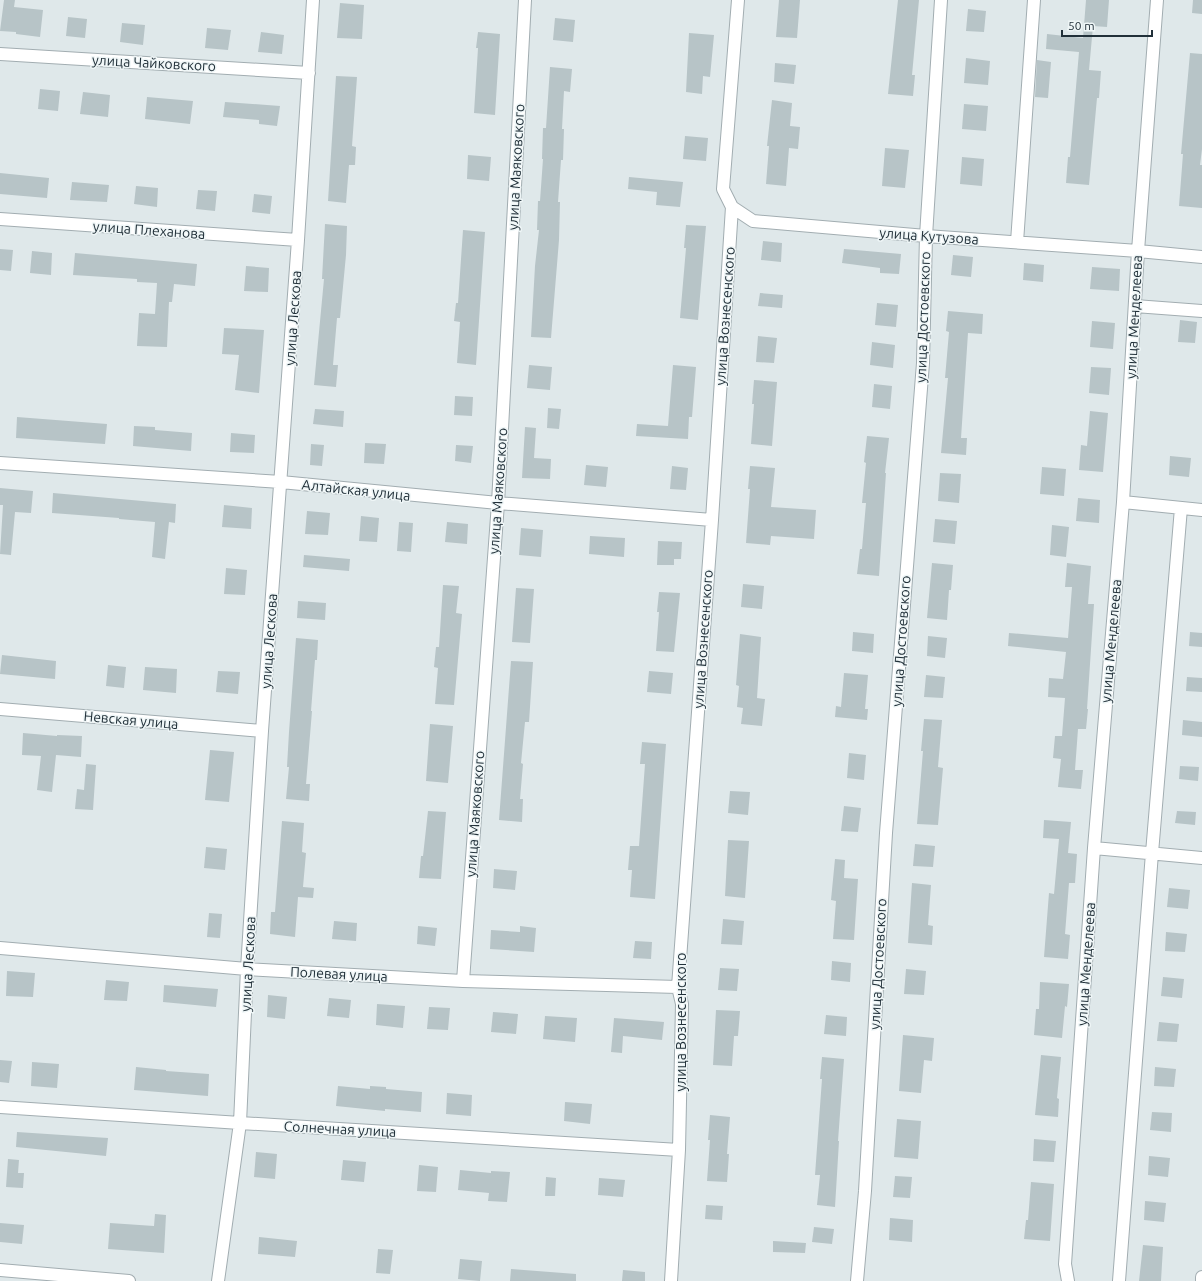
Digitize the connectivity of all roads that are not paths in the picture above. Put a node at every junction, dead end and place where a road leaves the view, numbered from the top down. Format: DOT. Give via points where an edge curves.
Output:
graph roads {
  1 [pos="313,0"];
  2 [pos="525,0"];
  3 [pos="738,0"];
  4 [pos="941,0"];
  5 [pos="1034,0"];
  6 [pos="1157,0"];
  7 [pos="0,54"];
  8 [pos="309,72"];
  9 [pos="732,207"];
  10 [pos="0,219"];
  11 [pos="926,236"];
  12 [pos="298,240"];
  13 [pos="1017,242"];
  14 [pos="1138,251"];
  15 [pos="1202,257"];
  16 [pos="1135,306"];
  17 [pos="1202,311"];
  18 [pos="0,463"];
  19 [pos="281,482"];
  20 [pos="1123,502"];
  21 [pos="498,503"];
  22 [pos="1181,508"];
  23 [pos="1202,510"];
  24 [pos="712,520"];
  25 [pos="0,709"];
  26 [pos="262,731"];
  27 [pos="1094,848"];
  28 [pos="1152,854"];
  29 [pos="1202,858"];
  30 [pos="0,948"];
  31 [pos="247,969"];
  32 [pos="463,981"];
  33 [pos="678,987"];
  34 [pos="0,1107"];
  35 [pos="240,1123"];
  36 [pos="680,1150"];
  37 [pos="0,1270"];
  38 [pos="1202,1277"];
  39 [pos="128,1281"];
  40 [pos="218,1281"];
  41 [pos="671,1281"];
  42 [pos="858,1281"];
  43 [pos="1068,1281"];
  44 [pos="1119,1281"];
  45 [pos="1202,1281"];
  1 -- 8 [label="street, улица Лескова"];
  2 -- 21 [label="street, улица Маяковского"];
  3 -- 9 [label="street" via="723,190"];
  4 -- 11 [label="street, улица Достоевского"];
  5 -- 13 [label="street"];
  6 -- 14 [label="street, улица Менделеева"];
  7 -- 8 [label="street, улица Чайковского"];
  8 -- 12 [label="street, улица Лескова"];
  9 -- 11 [label="street, улица Кутузова" via="753,221"];
  9 -- 24 [label="street, улица Вознесенского"];
  10 -- 12 [label="street, улица Плеханова"];
  11 -- 13 [label="street, улица Кутузова"];
  11 -- 42 [label="street, улица Достоевского" via="923,363 886,833"];
  12 -- 19 [label="street, улица Лескова"];
  13 -- 14 [label="street, улица Кутузова"];
  14 -- 15 [label="street, улица Кутузова"];
  14 -- 16 [label="street, улица Менделеева"];
  16 -- 17 [label="street"];
  16 -- 20 [label="street, улица Менделеева"];
  18 -- 19 [label="street, Алтайская улица"];
  19 -- 21 [label="street, Алтайская улица"];
  19 -- 26 [label="street, улица Лескова"];
  20 -- 22 [label="street"];
  20 -- 27 [label="street, улица Менделеева"];
  21 -- 24 [label="street, Алтайская улица"];
  21 -- 32 [label="street, улица Маяковского"];
  22 -- 23 [label="street"];
  22 -- 28 [label="street"];
  24 -- 33 [label="street, улица Вознесенского"];
  25 -- 26 [label="street, Невская улица"];
  26 -- 31 [label="street, улица Лескова"];
  27 -- 28 [label="street"];
  27 -- 43 [label="street, улица Менделеева" via="1065,1264"];
  28 -- 29 [label="street"];
  28 -- 44 [label="street"];
  30 -- 31 [label="street, Полевая улица"];
  31 -- 32 [label="street, Полевая улица"];
  31 -- 35 [label="street, улица Лескова"];
  32 -- 33 [label="street, Полевая улица"];
  33 -- 36 [label="street, улица Вознесенского" via="682,1004"];
  34 -- 35 [label="street, Солнечная улица"];
  35 -- 36 [label="street, Солнечная улица"];
  35 -- 40 [label="street, улица Лескова"];
  36 -- 41 [label="street, улица Вознесенского"];
  37 -- 39 [label="street"];
  38 -- 45 [label="street"];
}
